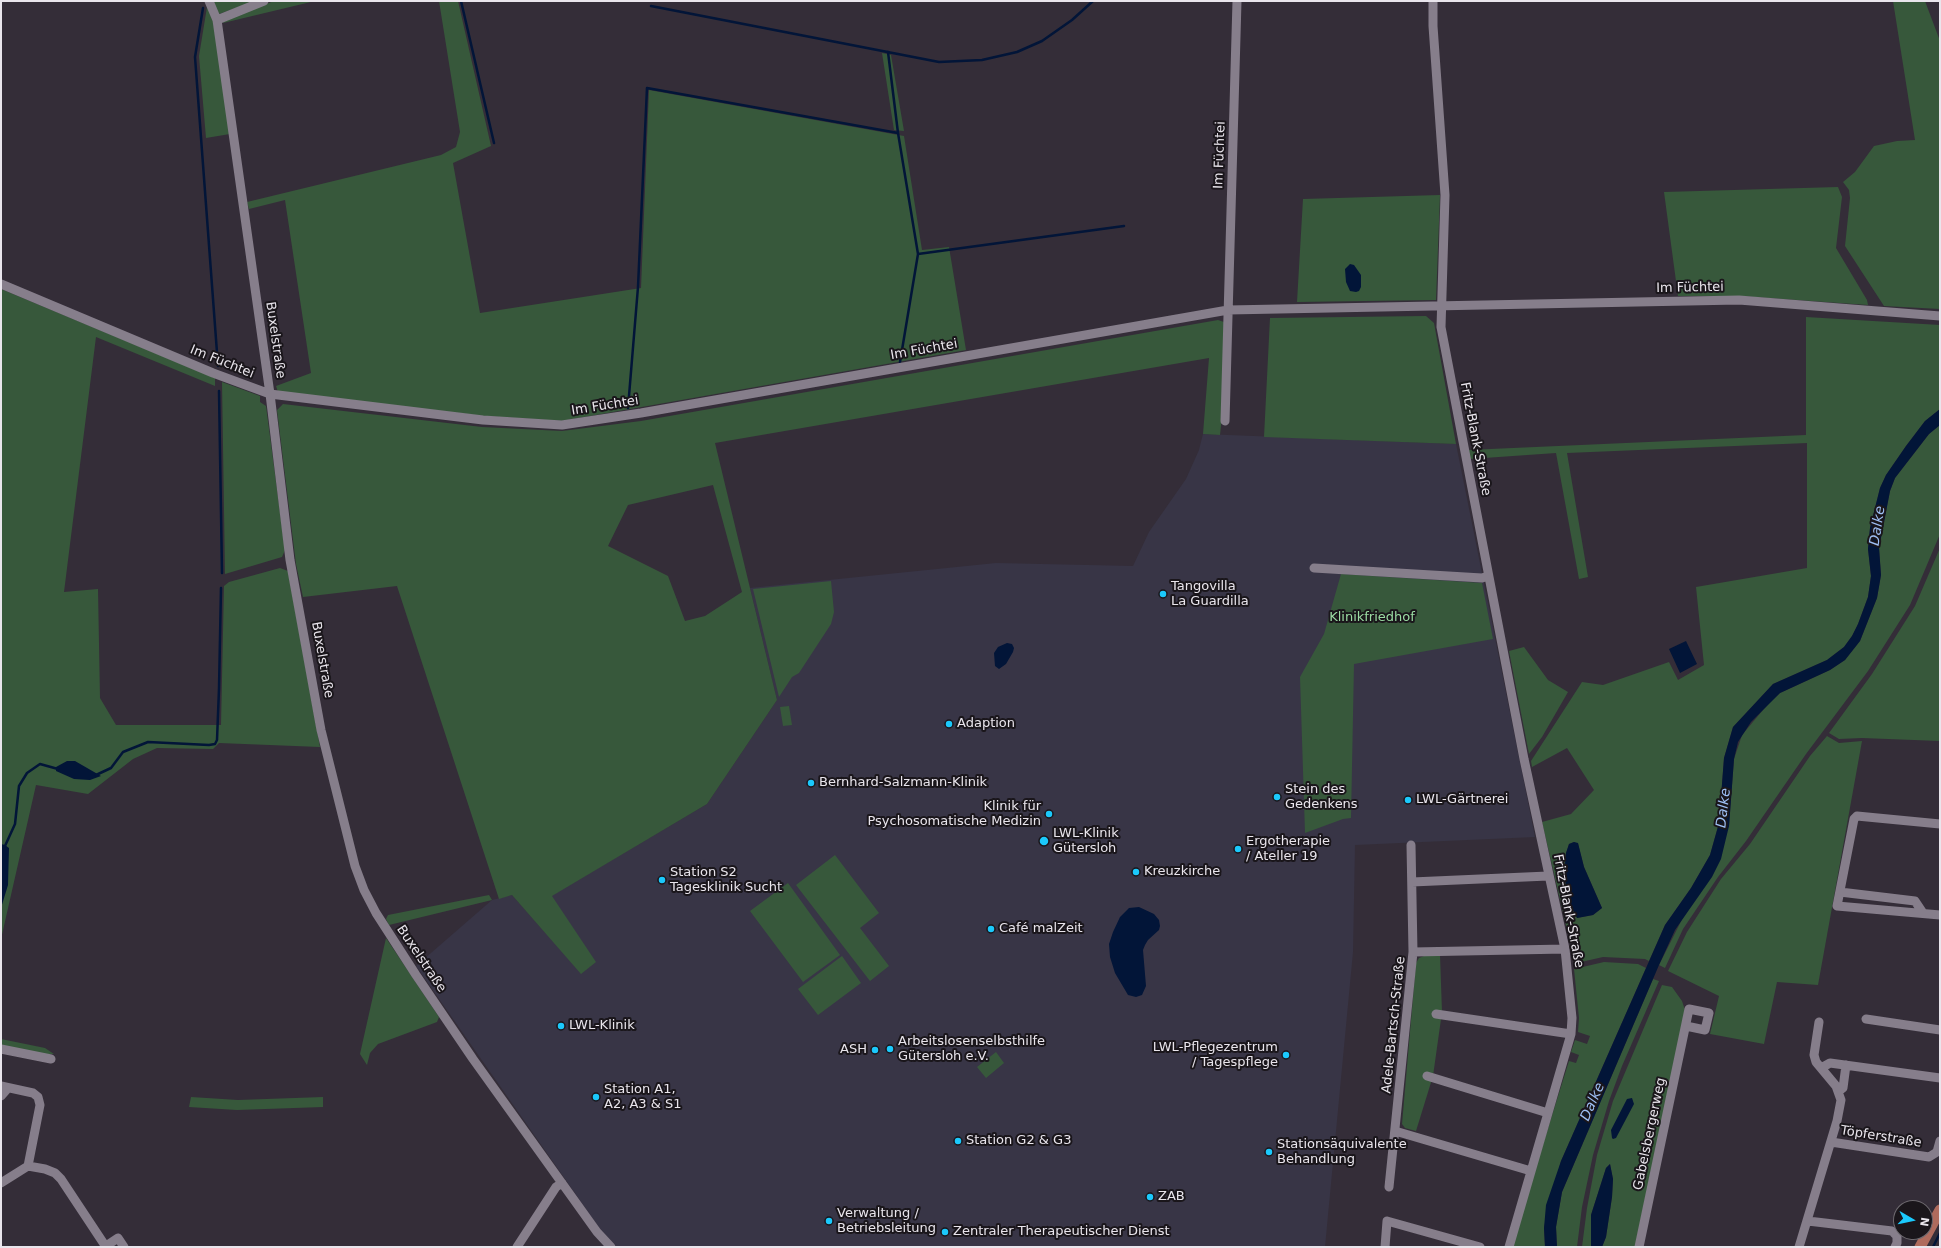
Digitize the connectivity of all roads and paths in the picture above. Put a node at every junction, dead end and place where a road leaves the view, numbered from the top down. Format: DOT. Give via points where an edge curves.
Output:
graph roads {
  1 [pos="209,1"];
  2 [pos="264,1"];
  3 [pos="1237,1"];
  4 [pos="1433,1"];
  5 [pos="217,20"];
  6 [pos="1,284"];
  7 [pos="1440,306"];
  8 [pos="1228,310"];
  9 [pos="1940,316"];
  10 [pos="270,394"];
  11 [pos="1226,420"];
  12 [pos="1314,568"];
  13 [pos="1488,576"];
  14 [pos="1940,824"];
  15 [pos="1411,845"];
  16 [pos="1548,876"];
  17 [pos="1412,882"];
  18 [pos="1840,892"];
  19 [pos="1923,913"];
  20 [pos="1940,916"];
  21 [pos="1565,949"];
  22 [pos="1413,952"];
  23 [pos="1436,1014"];
  24 [pos="1866,1018"];
  25 [pos="1819,1022"];
  26 [pos="1686,1026"];
  27 [pos="1940,1030"];
  28 [pos="1571,1034"];
  29 [pos="1,1049"];
  30 [pos="51,1059"];
  31 [pos="1846,1065"];
  32 [pos="1821,1068"];
  33 [pos="1427,1076"];
  34 [pos="1940,1078"];
  35 [pos="4,1087"];
  36 [pos="1839,1091"];
  37 [pos="1,1096"];
  38 [pos="1548,1113"];
  39 [pos="1395,1131"];
  40 [pos="1940,1141"];
  41 [pos="1831,1142"];
  42 [pos="28,1166"];
  43 [pos="1531,1171"];
  44 [pos="1,1183"];
  45 [pos="562,1183"];
  46 [pos="1388,1187"];
  47 [pos="1940,1210"];
  48 [pos="1808,1221"];
  49 [pos="106,1247"];
  50 [pos="124,1247"];
  51 [pos="517,1247"];
  52 [pos="611,1247"];
  53 [pos="1385,1247"];
  54 [pos="1480,1247"];
  55 [pos="1509,1247"];
  56 [pos="1639,1247"];
  57 [pos="1799,1247"];
  58 [pos="1895,1247"];
  59 [pos="1920,1247"];
  1 -- 5 [label="street, Buxelstraße"];
  2 -- 5 [label="street"];
  3 -- 8 [label="street, Im Füchtei"];
  4 -- 7 [label="street" via="1445,195"];
  5 -- 10 [label="street, Buxelstraße"];
  6 -- 10 [label="street, Im Füchtei" via="213,373"];
  7 -- 8 [label="street, Im Füchtei"];
  7 -- 9 [label="street, Im Füchtei" via="1739,300"];
  7 -- 13 [label="street, Fritz-Blank-Straße" via="1441,327"];
  8 -- 10 [label="street, Im Füchtei" via="562,425 483,420"];
  8 -- 11 [label="street, Im Füchtei"];
  10 -- 45 [label="street, Buxelstraße" via="290,560 321,730 355,866 364,890 384,926 473,1059"];
  12 -- 13 [label="street" via="1482,578"];
  13 -- 16 [label="street, Fritz-Blank-Straße"];
  14 -- 18 [label="street" via="1857,816 1854,819"];
  15 -- 17 [label="street"];
  16 -- 17 [label="street"];
  16 -- 21 [label="street, Fritz-Blank-Straße"];
  17 -- 22 [label="street"];
  18 -- 19 [label="street" via="1915,901"];
  18 -- 19 [label="street" via="1837,906"];
  19 -- 20 [label="street"];
  21 -- 22 [label="street, Adele-Bartsch-Straße"];
  21 -- 28 [label="street, Fritz-Blank-Straße" via="1572,1018"];
  22 -- 39 [label="street, Adele-Bartsch-Straße"];
  23 -- 28 [label="street"];
  24 -- 27 [label="street"];
  25 -- 32 [label="street" via="1814,1055"];
  26 -- 56 [label="street, Gabelsbergerweg"];
  28 -- 38 [label="street, Fritz-Blank-Straße"];
  29 -- 30 [label="street"];
  31 -- 32 [label="street" via="1830,1063"];
  31 -- 34 [label="street"];
  31 -- 36 [label="street, Töpferstraße" via="1843,1088"];
  32 -- 36 [label="street"];
  33 -- 38 [label="street"];
  35 -- 37 [label="street"];
  35 -- 42 [label="street" via="33,1093 38,1097 40,1104"];
  36 -- 41 [label="street, Töpferstraße" via="1840,1104"];
  38 -- 43 [label="street, Fritz-Blank-Straße"];
  39 -- 43 [label="street"];
  39 -- 46 [label="street, Adele-Bartsch-Straße"];
  40 -- 41 [label="street, Töpferstraße" via="1937,1152 1929,1158"];
  41 -- 48 [label="street, Töpferstraße"];
  42 -- 44 [label="street"];
  42 -- 49 [label="street" via="45,1169 61,1179"];
  43 -- 55 [label="street, Fritz-Blank-Straße"];
  45 -- 51 [label="street" via="556,1187"];
  45 -- 52 [label="street, Buxelstraße"];
  47 -- 59 [label="main road"];
  48 -- 57 [label="street, Töpferstraße"];
  48 -- 58 [label="street" via="1892,1232 1897,1236"];
  49 -- 50 [label="street" via="118,1238"];
  53 -- 54 [label="street" via="1387,1221"];
}
